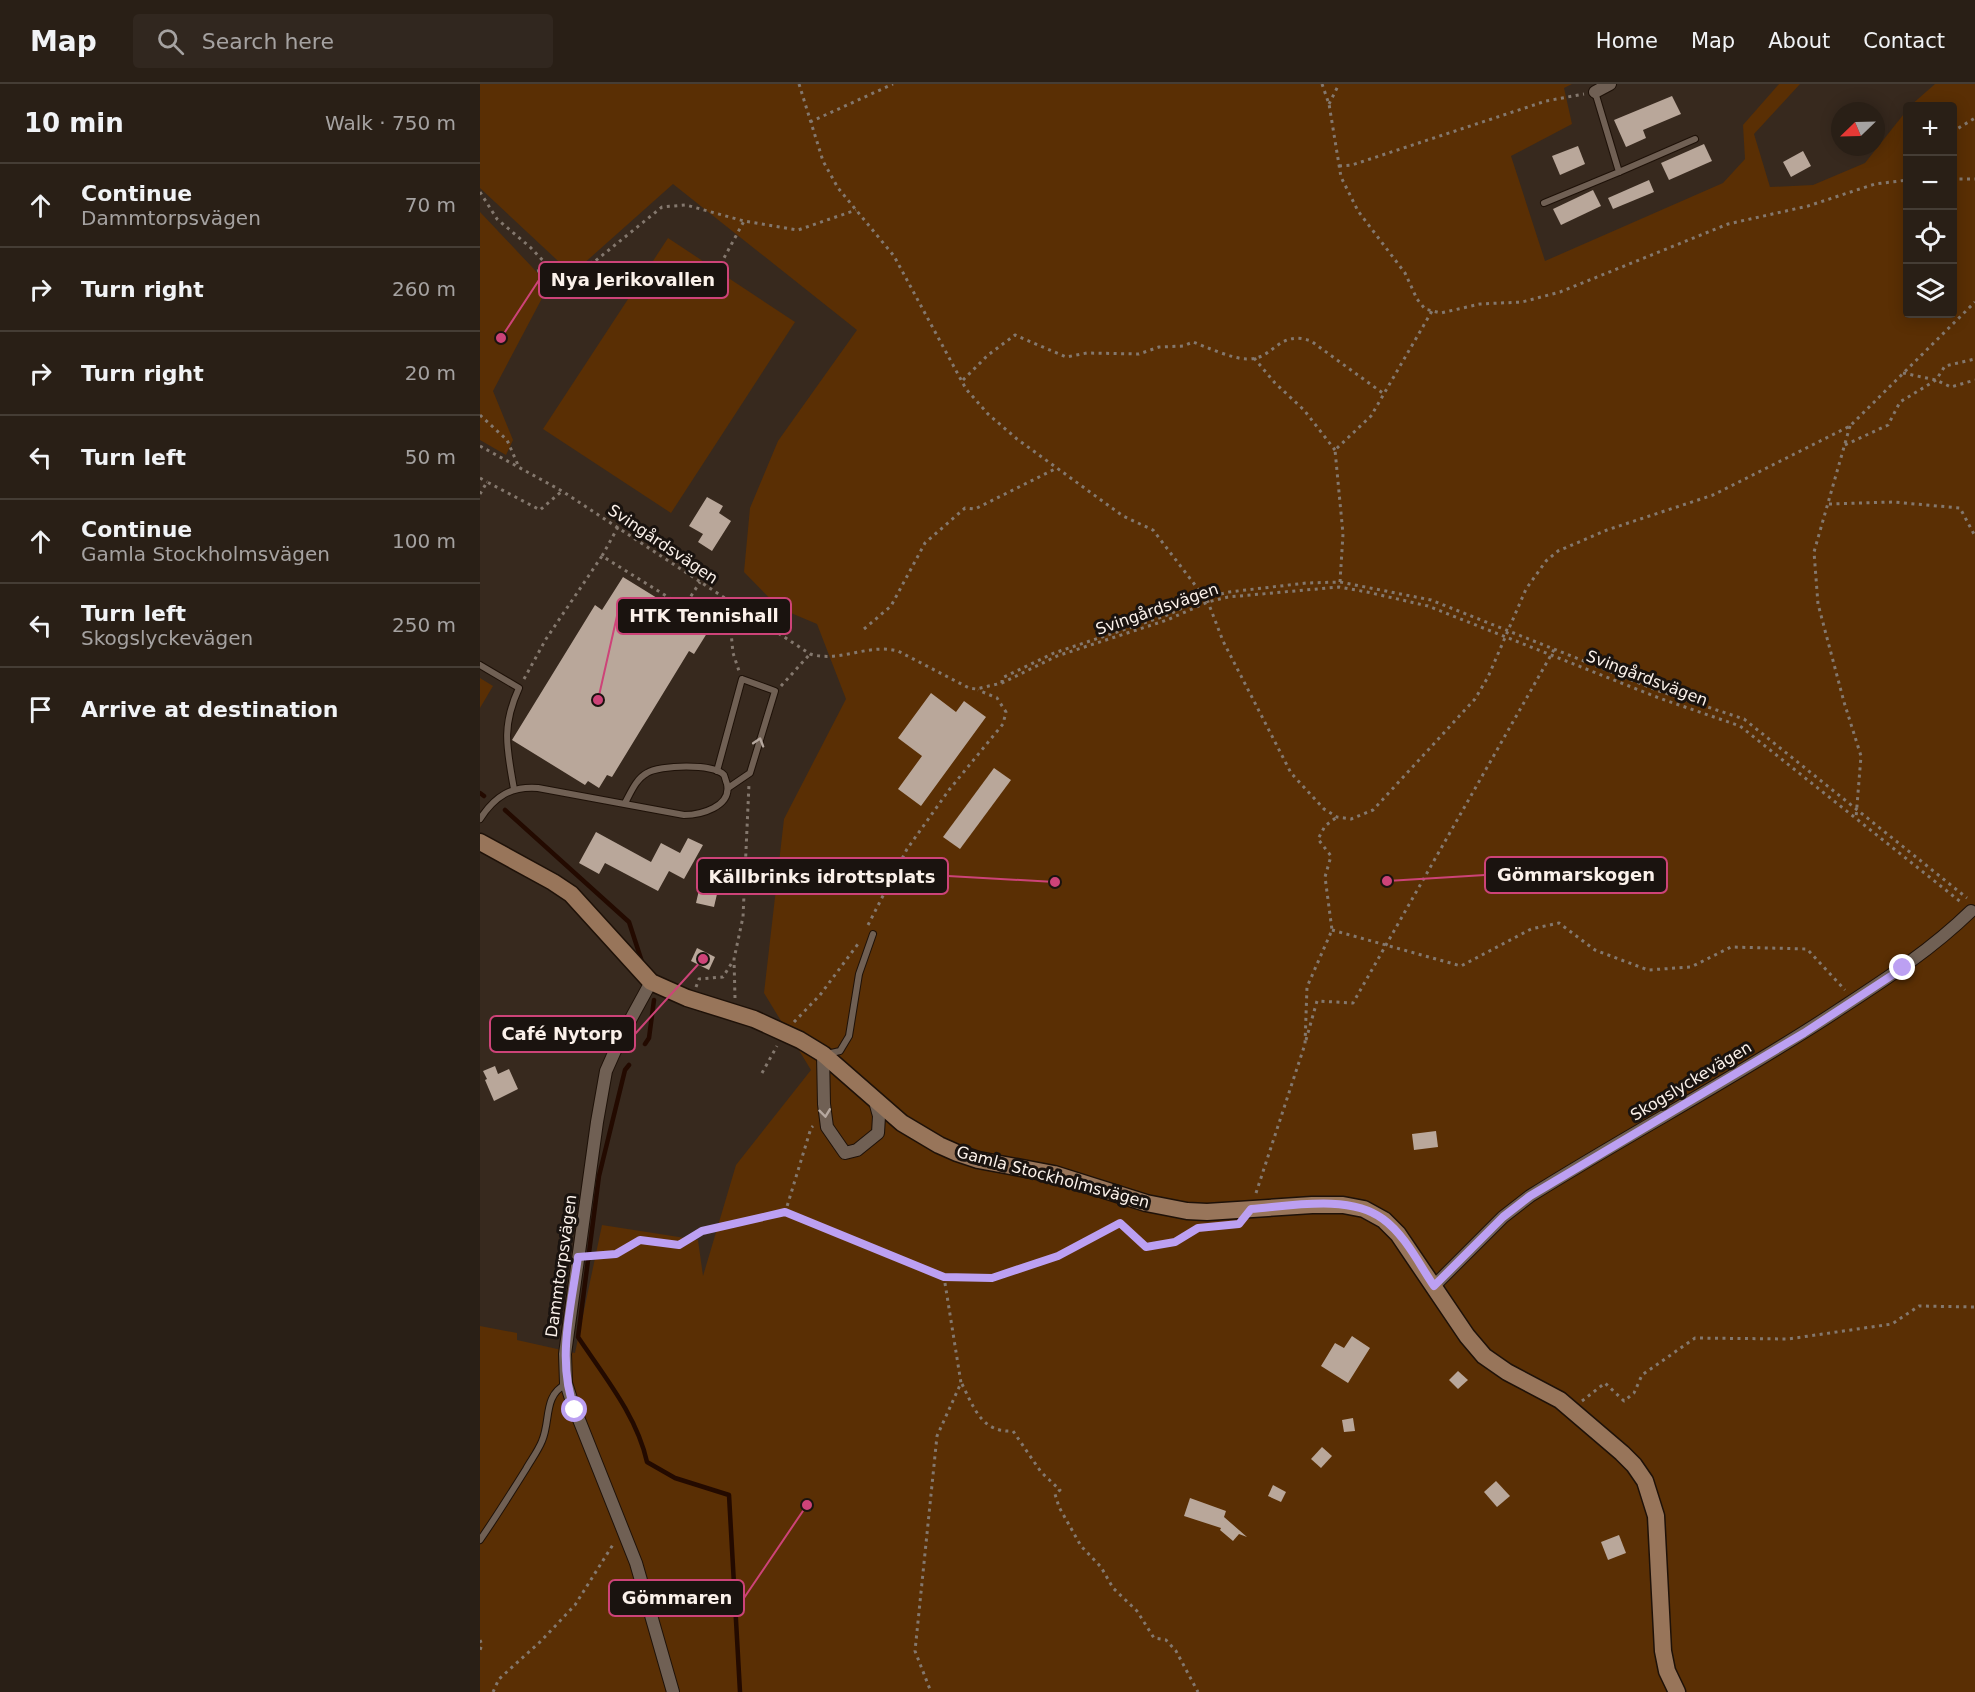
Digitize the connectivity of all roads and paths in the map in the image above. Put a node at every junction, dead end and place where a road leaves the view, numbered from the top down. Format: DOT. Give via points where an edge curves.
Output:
graph roads {
  1 [pos="799,84"];
  2 [pos="893,84"];
  3 [pos="1322,84"];
  4 [pos="1339,84"];
  5 [pos="1610,84"];
  6 [pos="1595,92"];
  7 [pos="1329,104"];
  8 [pos="1975,118"];
  9 [pos="810,122"];
  10 [pos="1957,129"];
  11 [pos="1695,139"];
  12 [pos="1339,166"];
  13 [pos="1619,172"];
  14 [pos="1957,179"];
  15 [pos="1975,179"];
  16 [pos="1903,181"];
  17 [pos="480,192"];
  18 [pos="1544,203"];
  19 [pos="856,210"];
  20 [pos="744,221"];
  21 [pos="551,269"];
  22 [pos="537,271"];
  23 [pos="717,271"];
  24 [pos="1975,302"];
  25 [pos="1432,311"];
  26 [pos="1254,357"];
  27 [pos="1975,359"];
  28 [pos="1903,373"];
  29 [pos="1936,380"];
  30 [pos="1975,380"];
  31 [pos="962,381"];
  32 [pos="1384,394"];
  33 [pos="480,415"];
  34 [pos="1850,426"];
  35 [pos="1845,445"];
  36 [pos="480,446"];
  37 [pos="1335,450"];
  38 [pos="519,466"];
  39 [pos="1057,468"];
  40 [pos="480,478"];
  41 [pos="487,482"];
  42 [pos="562,491"];
  43 [pos="480,494"];
  44 [pos="1828,504"];
  45 [pos="618,527"];
  46 [pos="1975,536"];
  47 [pos="602,556"];
  48 [pos="700,582"];
  49 [pos="1340,582"];
  50 [pos="1339,587"];
  51 [pos="1206,598"];
  52 [pos="728,600"];
  53 [pos="1208,602"];
  54 [pos="864,629"];
  55 [pos="1508,630"];
  56 [pos="1506,636"];
  57 [pos="1555,648"];
  58 [pos="810,654"];
  59 [pos="1551,654"];
  60 [pos="480,664"];
  61 [pos="742,679"];
  62 [pos="1002,683"];
  63 [pos="519,688"];
  64 [pos="976,689"];
  65 [pos="775,691"];
  66 [pos="717,771"];
  67 [pos="750,773"];
  68 [pos="728,788"];
  69 [pos="514,789"];
  70 [pos="625,802"];
  71 [pos="1858,810"];
  72 [pos="1337,817"];
  73 [pos="480,819"];
  74 [pos="1856,819"];
  75 [pos="480,842"];
  76 [pos="1973,908"];
  77 [pos="866,930"];
  78 [pos="1332,930"];
  79 [pos="873,934"];
  80 [pos="863,936"];
  81 [pos="1384,945"];
  82 [pos="734,959"];
  83 [pos="651,982"];
  84 [pos="690,999"];
  85 [pos="1854,1000"];
  86 [pos="735,1014"];
  87 [pos="781,1032"];
  88 [pos="1305,1044"];
  89 [pos="824,1054"];
  90 [pos="762,1073"];
  91 [pos="874,1098"];
  92 [pos="825,1114"];
  93 [pos="1251,1209"];
  94 [pos="785,1212"];
  95 [pos="1208,1227"];
  96 [pos="578,1257"];
  97 [pos="944,1277"];
  98 [pos="1434,1286"];
  99 [pos="1975,1307"];
  100 [pos="566,1383"];
  101 [pos="961,1383"];
  102 [pos="1572,1409"];
  103 [pos="623,1528"];
  104 [pos="480,1540"];
  105 [pos="480,1640"];
  106 [pos="480,1650"];
  107 [pos="493,1692"];
  108 [pos="673,1692"];
  109 [pos="931,1692"];
  110 [pos="1198,1692"];
  111 [pos="1677,1692"];
  1 -- 9 [label="path"];
  2 -- 9 [label="path"];
  3 -- 7 [label="path"];
  4 -- 7 [label="path"];
  5 -- 6 [label="street"];
  6 -- 12 [label="path" via="1546,101"];
  6 -- 13 [label="lane"];
  7 -- 12 [label="path"];
  8 -- 10 [label="path"];
  9 -- 19 [label="path" via="823,161"];
  11 -- 13 [label="lane"];
  12 -- 25 [label="path" via="1358,211 1405,273 1417,299"];
  13 -- 18 [label="lane"];
  14 -- 15 [label="path"];
  16 -- 25 [label="path" via="1875,184 1808,206 1728,224 1560,292 1522,302 1480,304 1441,314"];
  17 -- 21 [label="path" via="497,219"];
  19 -- 20 [label="path" via="798,230"];
  19 -- 31 [label="path" via="894,256"];
  20 -- 21 [label="path" via="686,205 662,207 594,262"];
  20 -- 23 [label="path"];
  21 -- 22 [label="path"];
  24 -- 28 [label="path"];
  25 -- 32 [label="path"];
  26 -- 31 [label="path" via="1247,359 1193,342 1139,354 1087,353 1066,357 1015,335"];
  26 -- 32 [label="path" via="1266,354 1285,340 1300,337"];
  26 -- 37 [label="path"];
  27 -- 29 [label="path" via="1945,366"];
  28 -- 29 [label="path"];
  28 -- 34 [label="path"];
  29 -- 30 [label="path" via="1951,387"];
  29 -- 35 [label="path" via="1900,402 1888,425"];
  31 -- 39 [label="path" via="987,414"];
  32 -- 37 [label="path" via="1371,416"];
  33 -- 38 [label="path" via="507,440"];
  34 -- 35 [label="path"];
  34 -- 55 [label="path" via="1713,495 1607,530 1558,551 1526,589"];
  35 -- 44 [label="path"];
  36 -- 38 [label="path, Svingårdsvägen"];
  37 -- 49 [label="path" via="1343,534"];
  38 -- 42 [label="path, Svingårdsvägen"];
  39 -- 51 [label="path" via="1122,516 1153,530"];
  39 -- 54 [label="path" via="975,508 964,508 925,543 891,606"];
  40 -- 41 [label="path"];
  41 -- 42 [label="path" via="540,510"];
  41 -- 43 [label="path"];
  42 -- 45 [label="path, Svingårdsvägen"];
  44 -- 46 [label="path" via="1893,502 1960,508"];
  44 -- 71 [label="path" via="1814,552 1818,604 1861,756"];
  45 -- 47 [label="path"];
  45 -- 48 [label="path, Svingårdsvägen"];
  47 -- 48 [label="path" via="684,607"];
  47 -- 63 [label="path" via="546,639"];
  48 -- 52 [label="path, Svingårdsvägen"];
  49 -- 50 [label="path"];
  49 -- 51 [label="path" via="1229,592"];
  49 -- 55 [label="path" via="1431,600"];
  50 -- 53 [label="path, Svingårdsvägen"];
  50 -- 56 [label="path, Svingårdsvägen" via="1428,606"];
  51 -- 53 [label="path"];
  51 -- 62 [label="path" via="1165,616 1054,652 1002,678"];
  52 -- 58 [label="path, Svingårdsvägen"];
  52 -- 61 [label="path" via="733,652"];
  53 -- 62 [label="path, Svingårdsvägen" via="1167,620 1057,656"];
  53 -- 72 [label="path" via="1223,641 1291,772 1324,809"];
  55 -- 56 [label="path"];
  55 -- 57 [label="path"];
  56 -- 59 [label="path, Svingårdsvägen"];
  56 -- 72 [label="path" via="1475,699 1373,810 1351,819"];
  57 -- 59 [label="path"];
  57 -- 71 [label="path" via="1744,719"];
  58 -- 64 [label="path" via="825,657 890,649"];
  58 -- 65 [label="path"];
  59 -- 74 [label="path, Svingårdsvägen" via="1740,726"];
  59 -- 81 [label="path"];
  60 -- 63 [label="lane"];
  61 -- 65 [label="lane"];
  61 -- 66 [label="lane"];
  62 -- 64 [label="path, Svingårdsvägen"];
  63 -- 69 [label="lane" via="510,707 506,733"];
  64 -- 77 [label="path" via="997,698 1006,712 1003,724 907,849"];
  67 -- 65 [label="lane, one-way"];
  66 -- 68 [label="lane" via="724,776"];
  66 -- 70 [label="lane" via="667,767 647,772"];
  67 -- 68 [label="lane"];
  67 -- 82 [label="path" via="743,917"];
  68 -- 70 [label="lane" via="720,803 694,815"];
  69 -- 70 [label="lane" via="538,788"];
  69 -- 73 [label="lane"];
  71 -- 74 [label="path"];
  71 -- 76 [label="path"];
  72 -- 78 [label="path" via="1324,826 1318,839 1331,856 1324,877"];
  74 -- 76 [label="path, Svingårdsvägen"];
  75 -- 83 [label="street, Gamla Stockholmsvägen" via="571,894"];
  76 -- 85 [label="street, Skogslyckevägen" via="1934,945"];
  78 -- 81 [label="path"];
  78 -- 88 [label="path" via="1307,987"];
  79 -- 89 [label="lane" via="859,974 849,1036 840,1051"];
  80 -- 87 [label="path" via="810,1007"];
  81 -- 85 [label="path" via="1461,966 1531,929 1559,923 1595,950 1648,970 1691,967 1731,947 1807,949"];
  81 -- 88 [label="path" via="1353,1003 1317,1001"];
  82 -- 84 [label="path" via="723,977 699,979"];
  82 -- 86 [label="path"];
  83 -- 84 [label="street, Gamla Stockholmsvägen"];
  83 -- 96 [label="street, Dammtorpsvägen" via="606,1071"];
  84 -- 86 [label="street, Gamla Stockholmsvägen"];
  85 -- 98 [label="street, Skogslyckevägen" via="1530,1196 1503,1217"];
  86 -- 87 [label="street, Gamla Stockholmsvägen"];
  87 -- 89 [label="street, Gamla Stockholmsvägen"];
  87 -- 90 [label="path"];
  88 -- 93 [label="path"];
  89 -- 91 [label="street, Gamla Stockholmsvägen"];
  89 -- 92 [label="street, one-way"];
  91 -- 92 [label="street" via="878,1133 858,1150 845,1152 827,1127"];
  91 -- 93 [label="street, Gamla Stockholmsvägen" via="903,1123 957,1153 978,1160 1054,1174 1146,1203 1186,1211"];
  92 -- 94 [label="path" via="811,1128"];
  93 -- 98 [label="street, Gamla Stockholmsvägen" via="1335,1204 1364,1209 1398,1234"];
  94 -- 96 [label="path" via="702,1231 679,1245 640,1240 616,1254"];
  94 -- 97 [label="path"];
  95 -- 97 [label="path" via="1198,1228 1175,1242 1146,1247 1120,1223 1058,1256 992,1278"];
  96 -- 100 [label="street, Dammtorpsvägen" via="565,1354"];
  97 -- 101 [label="path"];
  98 -- 102 [label="street, Gamla Stockholmsvägen" via="1484,1356"];
  99 -- 102 [label="path" via="1919,1306 1892,1324 1788,1339 1695,1338 1642,1375 1634,1393 1623,1401 1605,1383"];
  100 -- 103 [label="street, Dammtorpsvägen"];
  100 -- 104 [label="lane" via="550,1399 542,1442"];
  101 -- 109 [label="path" via="937,1436 915,1651"];
  101 -- 110 [label="path" via="978,1418 1000,1432 1013,1431 1041,1472 1060,1490 1055,1494 1059,1508 1081,1546 1113,1588 1137,1611 1154,1638 1166,1640 1176,1651"];
  102 -- 111 [label="street, Gamla Stockholmsvägen" via="1634,1465 1648,1488 1656,1516 1663,1652"];
  103 -- 107 [label="path" via="575,1605 499,1678"];
  103 -- 108 [label="street, Dammtorpsvägen"];
  105 -- 106 [label="path"];
}
